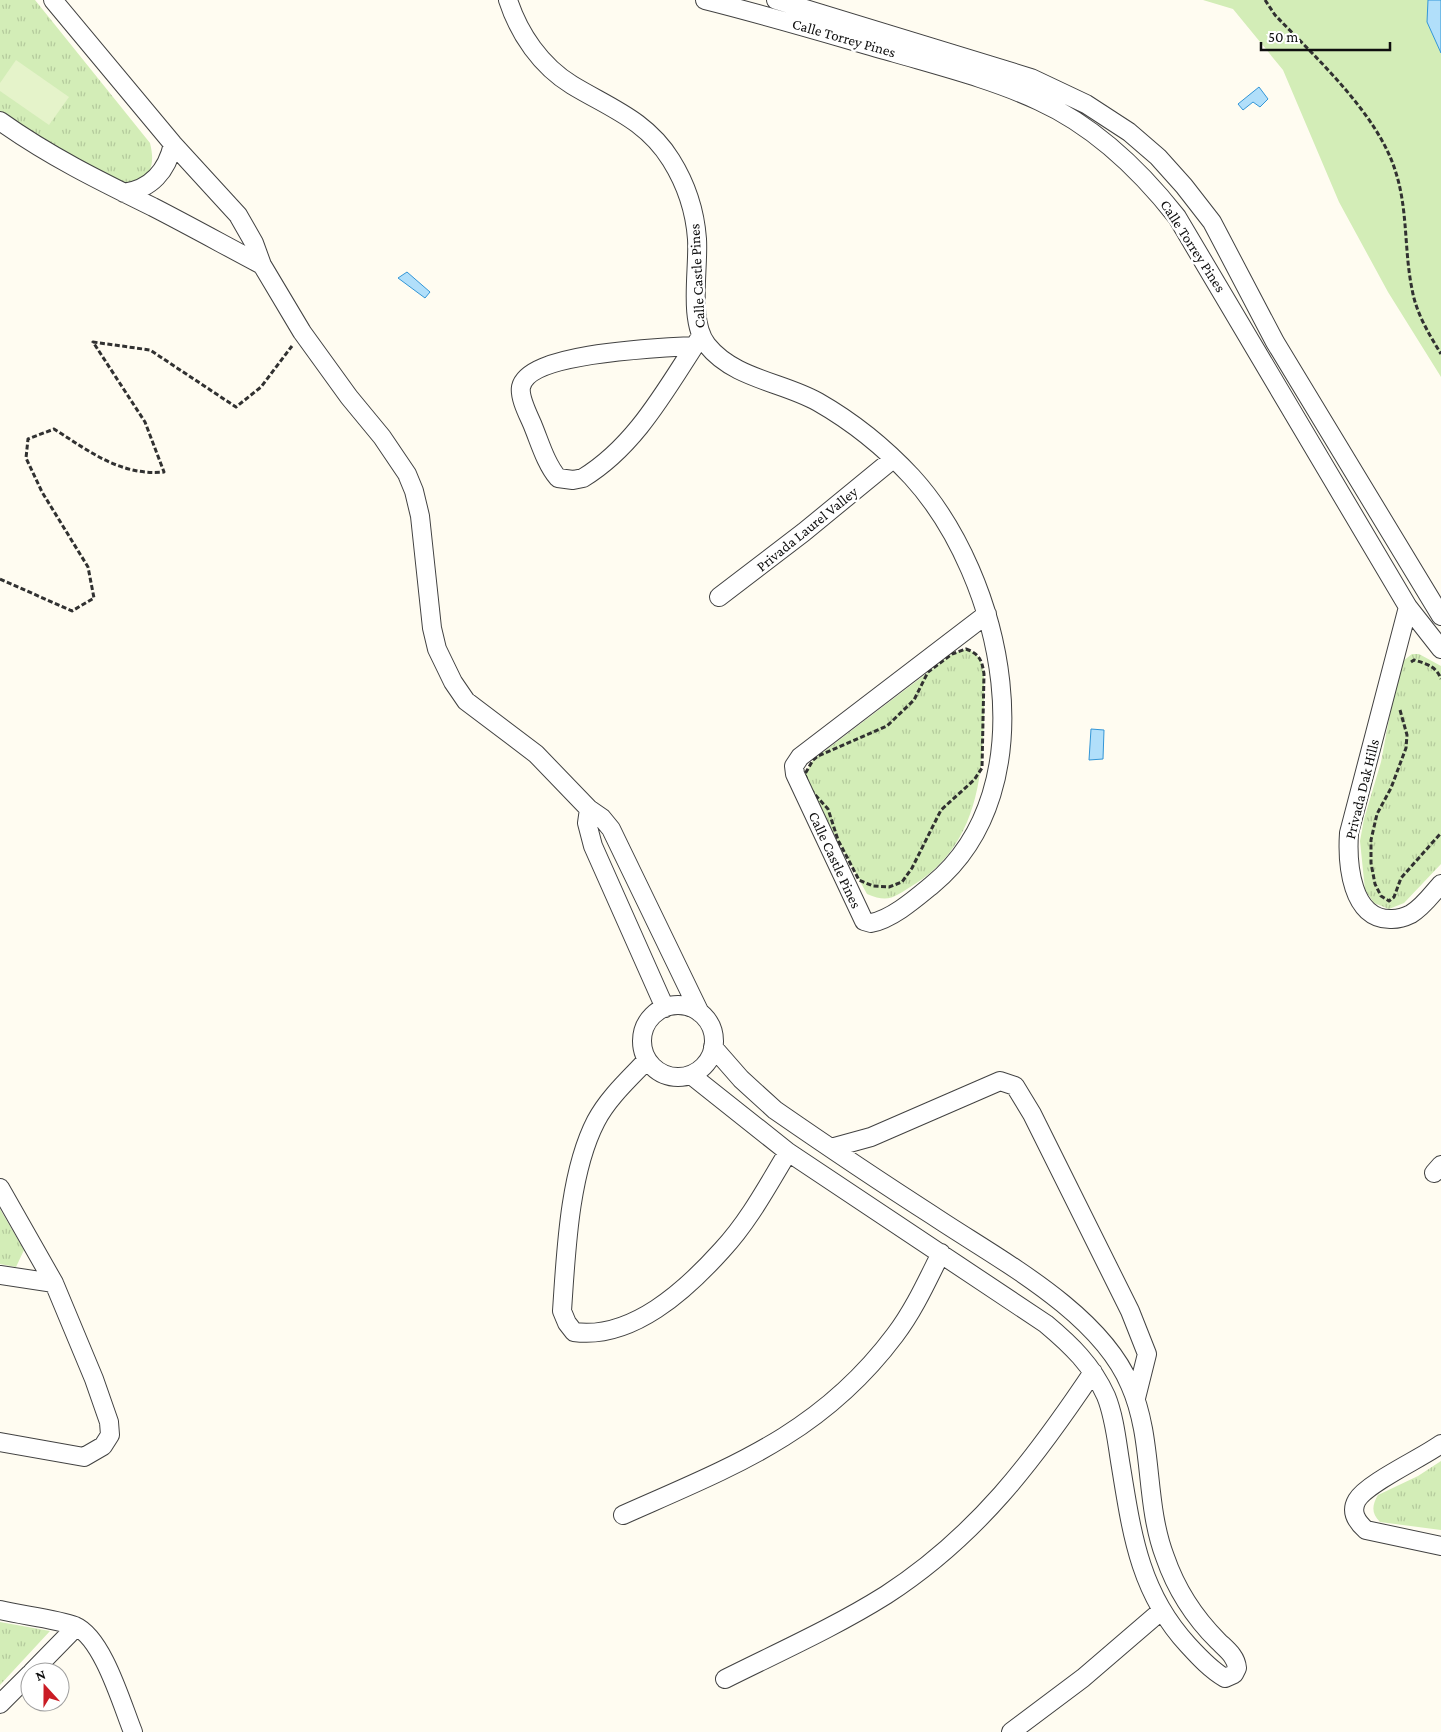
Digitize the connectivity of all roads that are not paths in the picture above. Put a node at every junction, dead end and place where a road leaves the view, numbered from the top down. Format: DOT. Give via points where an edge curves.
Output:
graph roads {
  1 [pos="52,0"];
  2 [pos="508,0"];
  3 [pos="705,0"];
  4 [pos="776,0"];
  5 [pos="0,121"];
  6 [pos="173,144"];
  7 [pos="124,193"];
  8 [pos="262,265"];
  9 [pos="698,341"];
  10 [pos="893,459"];
  11 [pos="719,597"];
  12 [pos="1408,607"];
  13 [pos="988,614"];
  14 [pos="1441,616"];
  15 [pos="1441,649"];
  16 [pos="589,809"];
  17 [pos="1441,884"];
  18 [pos="665,1008"];
  19 [pos="700,1013"];
  20 [pos="713,1047"];
  21 [pos="647,1060"];
  22 [pos="691,1075"];
  23 [pos="831,1148"];
  24 [pos="788,1152"];
  25 [pos="0,1188"];
  26 [pos="941,1253"];
  27 [pos="0,1275"];
  28 [pos="54,1283"];
  29 [pos="1093,1372"];
  30 [pos="1136,1398"];
  31 [pos="0,1442"];
  32 [pos="1441,1444"];
  33 [pos="623,1514"];
  34 [pos="1441,1546"];
  35 [pos="0,1610"];
  36 [pos="1161,1611"];
  37 [pos="76,1627"];
  38 [pos="42,1662"];
  39 [pos="725,1680"];
  40 [pos="20,1684"];
  41 [pos="0,1704"];
  42 [pos="133,1732"];
  43 [pos="1011,1732"];
  1 -- 6 [label="street"];
  2 -- 9 [label="street, Calle Castle Pines" via="525,38 553,70 569,83 639,124 673,163 694,215"];
  3 -- 12 [label="street, Calle Torrey Pines" via="1011,90 1062,114 1129,162 1167,204 1195,245"];
  4 -- 14 [label="street, Calle Torrey Pines" via="1031,78 1086,104 1129,132 1158,158 1212,222 1280,350"];
  5 -- 7 [label="street" via="56,158"];
  6 -- 7 [label="street" via="167,162 156,178 137,191"];
  6 -- 8 [label="street" via="238,215"];
  7 -- 8 [label="street"];
  8 -- 16 [label="street" via="302,332 407,474 421,523 432,628 443,666 466,701 536,754"];
  9 -- 9 [label="street" via="563,361 533,372 525,379 520,388 524,401 558,478 573,480 591,473 636,431"];
  9 -- 10 [label="street, Calle Castle Pines" via="732,366 818,402 858,428"];
  10 -- 11 [label="street, Privada Laurel Valley"];
  10 -- 13 [label="street, Calle Castle Pines" via="936,507 952,532"];
  12 -- 15 [label="street, Calle Torrey Pines"];
  12 -- 17 [label="street, Privada Dak Hills" via="1349,833 1350,872 1363,905 1373,916 1386,919 1412,914"];
  13 -- 13 [label="street, Calle Castle Pines" via="999,670 1002,718 994,783 987,810 964,852 939,879 885,918 871,924 864,921 795,774 796,761"];
  16 -- 18 [label="street" via="587,823 594,846"];
  16 -- 19 [label="street" via="602,818 615,835"];
  18 -- 19 [label="street" via="689,1007"];
  18 -- 21 [label="street" via="646,1024 642,1048"];
  19 -- 20 [label="street" via="709,1022"];
  20 -- 22 [label="street" via="702,1068"];
  20 -- 23 [label="street" via="759,1096"];
  21 -- 22 [label="street" via="666,1075"];
  21 -- 24 [label="street" via="610,1100 597,1120 579,1169 562,1311 574,1332 603,1333 621,1327 642,1318 679,1291 723,1250"];
  22 -- 24 [label="street"];
  23 -- 30 [label="street" via="1055,1297 1100,1338"];
  23 -- 30 [label="street" via="871,1137 1000,1081 1015,1086 1130,1311 1147,1354"];
  24 -- 26 [label="street"];
  25 -- 28 [label="street"];
  26 -- 29 [label="street" via="1046,1324 1081,1355"];
  26 -- 33 [label="street" via="915,1305 895,1335 836,1399 762,1452"];
  27 -- 28 [label="street"];
  28 -- 31 [label="street" via="94,1379 109,1422 110,1435 103,1446 84,1457"];
  29 -- 36 [label="street" via="1112,1416 1139,1560"];
  29 -- 39 [label="street" via="1029,1464 993,1506 953,1544 894,1589 852,1615"];
  30 -- 36 [label="street" via="1156,1532 1186,1602 1202,1625 1237,1662 1234,1674 1225,1678 1219,1675 1178,1634"];
  32 -- 34 [label="street" via="1368,1489 1357,1500 1353,1513 1366,1530"];
  35 -- 37 [label="street"];
  36 -- 43 [label="street" via="1083,1678"];
  37 -- 38 [label="street"];
  37 -- 42 [label="street" via="96,1648"];
  40 -- 41 [label="street"];
}
